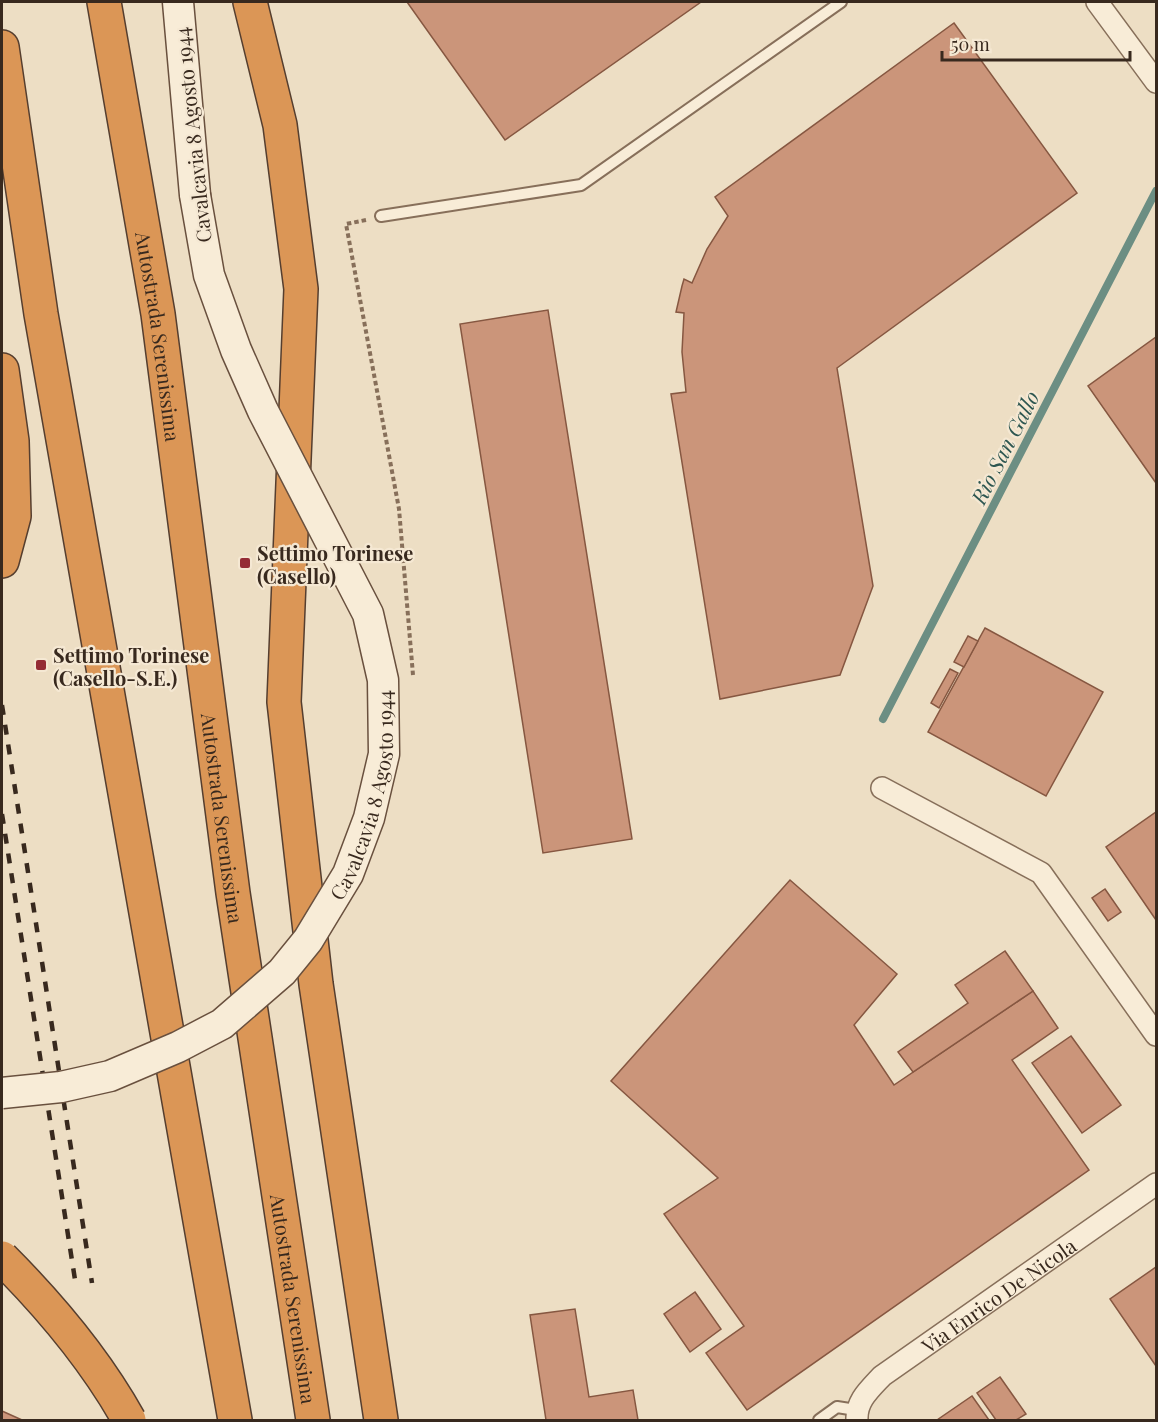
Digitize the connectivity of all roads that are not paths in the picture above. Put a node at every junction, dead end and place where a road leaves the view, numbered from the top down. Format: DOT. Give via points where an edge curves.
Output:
graph roads {
  1 [pos="104,2"];
  2 [pos="178,2"];
  3 [pos="250,2"];
  4 [pos="841,2"];
  5 [pos="1096,2"];
  6 [pos="2,47"];
  7 [pos="1156,82"];
  8 [pos="381,216"];
  9 [pos="2,370"];
  10 [pos="2,561"];
  11 [pos="882,788"];
  12 [pos="1156,1035"];
  13 [pos="2,1093"];
  14 [pos="1156,1184"];
  15 [pos="2,1258"];
  16 [pos="857,1415"];
  17 [pos="129,1420"];
  18 [pos="235,1420"];
  19 [pos="313,1420"];
  20 [pos="381,1420"];
  21 [pos="819,1420"];
  1 -- 19 [label="highway, Autostrada Serenissima" via="158,314 233,892"];
  2 -- 13 [label="main road, Cavalcavia 8 Agosto 1944, bridge" via="195,195 209,275 263,411 368,614 383,680 384,754 369,818 348,874 308,940 282,972 222,1024 178,1047 110,1076 61,1087"];
  3 -- 20 [label="highway" via="280,125 301,289 284,702 316,984"];
  4 -- 8 [label="lane" via="580,185"];
  5 -- 7 [label="street"];
  6 -- 18 [label="highway" via="41,314"];
  9 -- 10 [label="highway" via="12,441 14,516"];
  11 -- 12 [label="street" via="1041,873"];
  14 -- 16 [label="street, Via Enrico De Nicola" via="882,1376 864,1396"];
  15 -- 17 [label="highway, bridge" via="85,1351"];
  16 -- 21 [label="lane" via="837,1407"];
}
